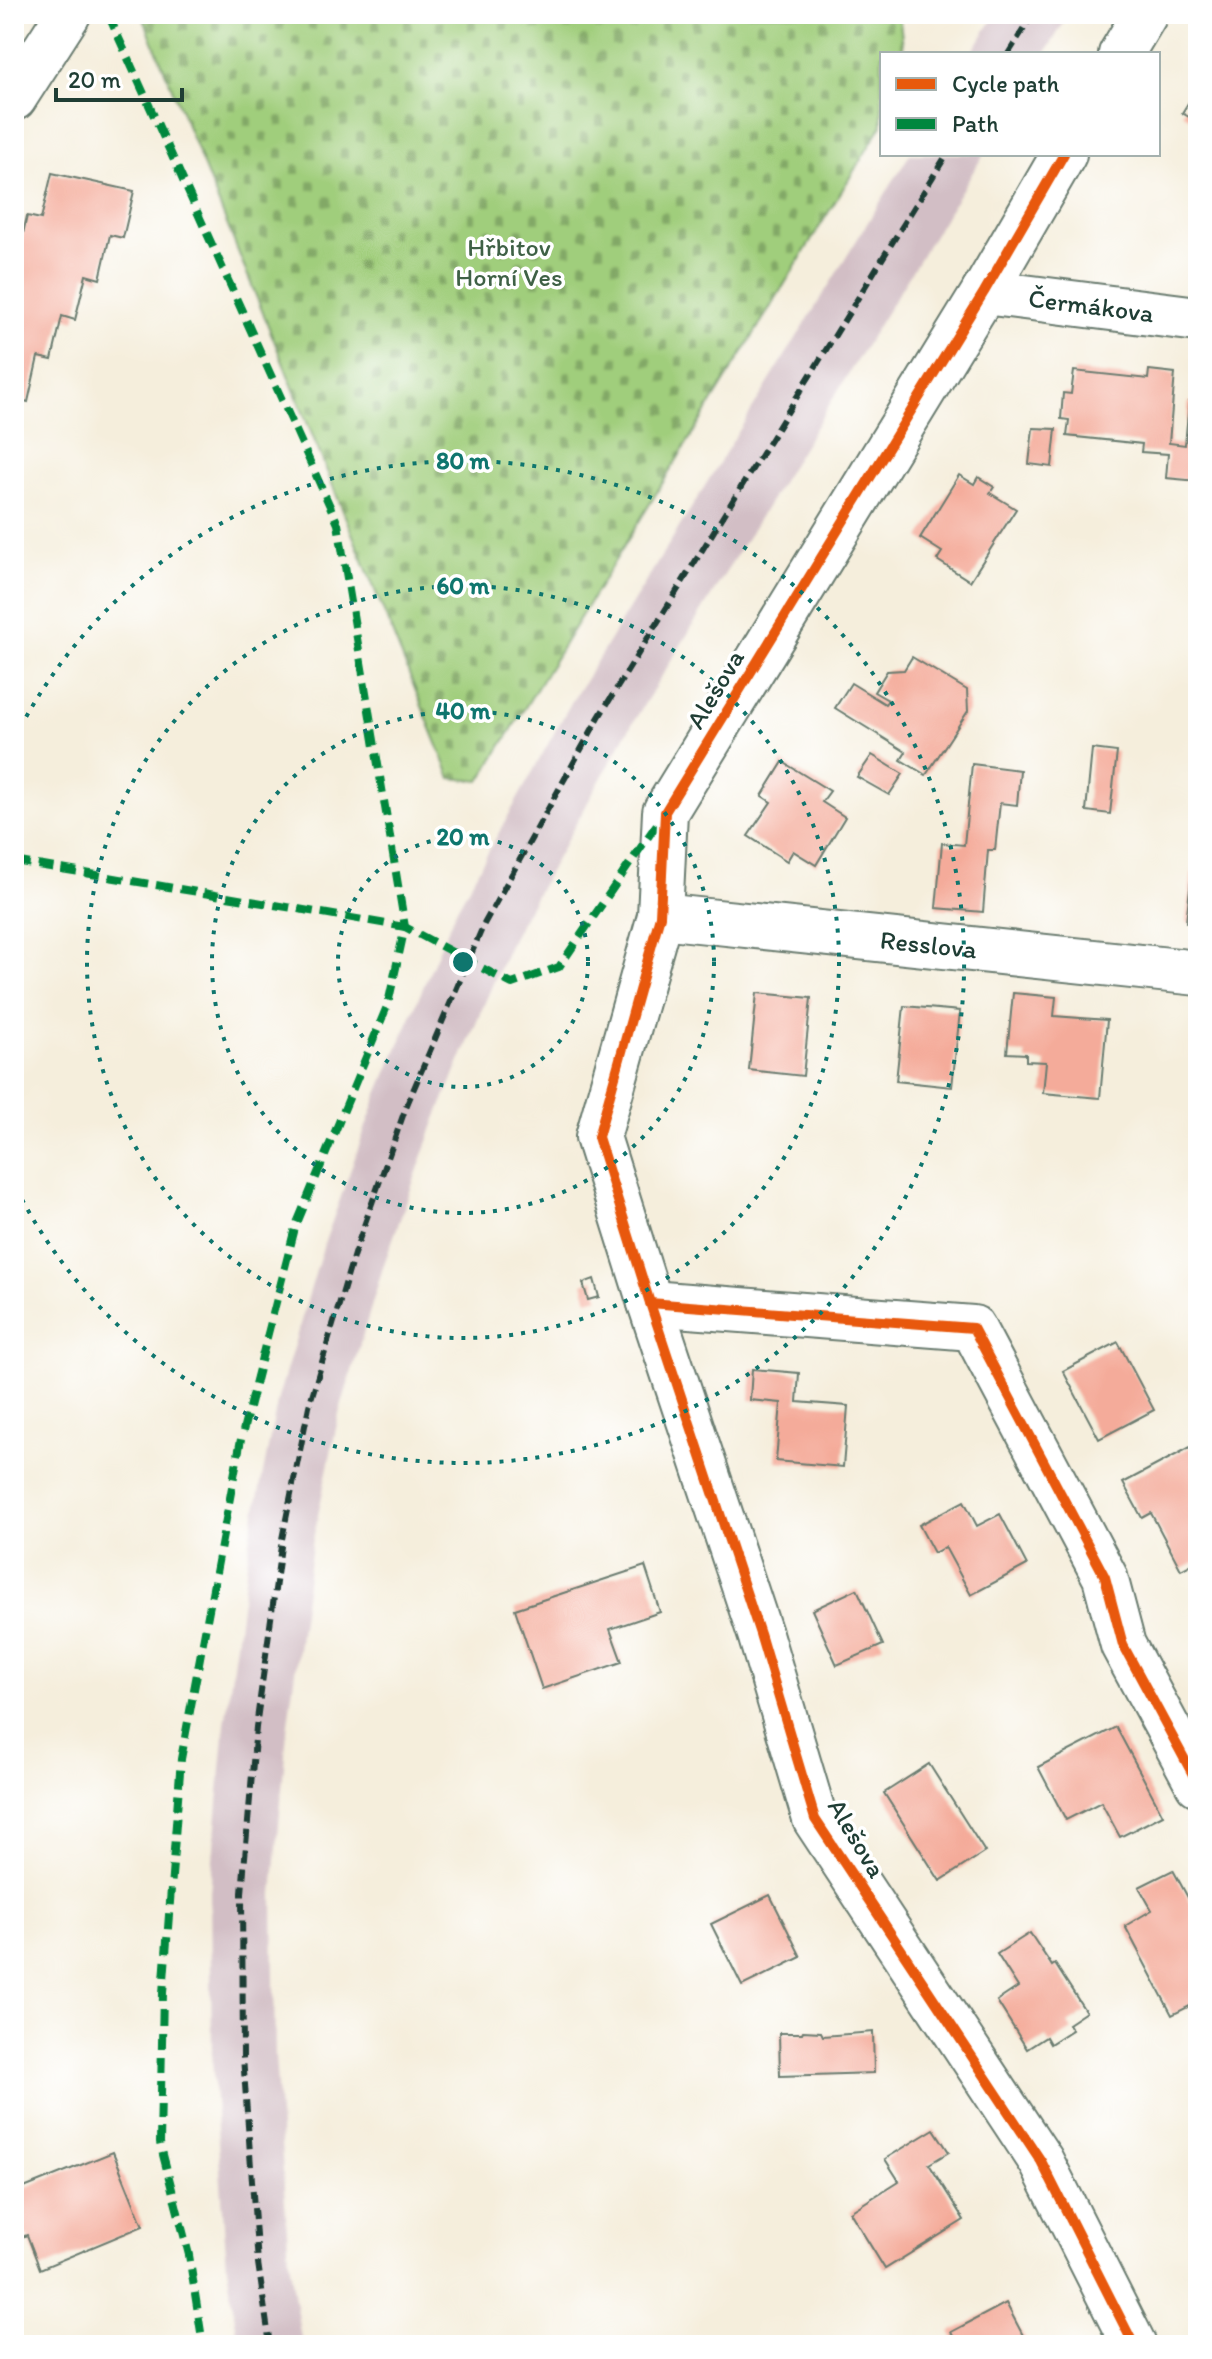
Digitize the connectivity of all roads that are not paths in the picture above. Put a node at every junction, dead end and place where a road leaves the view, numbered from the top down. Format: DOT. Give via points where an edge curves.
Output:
graph roads {
  1 [pos="68,14"];
  2 [pos="1145,14"];
  3 [pos="1122,52"];
  4 [pos="14,98"];
  5 [pos="1063,156"];
  6 [pos="984,292"];
  7 [pos="1198,319"];
  8 [pos="660,916"];
  9 [pos="1198,973"];
  10 [pos="650,1303"];
  11 [pos="1198,1784"];
  12 [pos="1134,2345"];
  1 -- 4 [label="street"];
  2 -- 3 [label="street"];
  5 -- 6 [label="street, Alešova"];
  6 -- 7 [label="street, Čermákova"];
  6 -- 8 [label="street, Alešova" via="665,812"];
  8 -- 9 [label="street, Resslova"];
  8 -- 10 [label="street, Alešova" via="598,1137"];
  10 -- 11 [label="street" via="973,1328 1105,1577 1123,1645"];
  10 -- 12 [label="street, Alešova" via="815,1819 1041,2161"];
}
